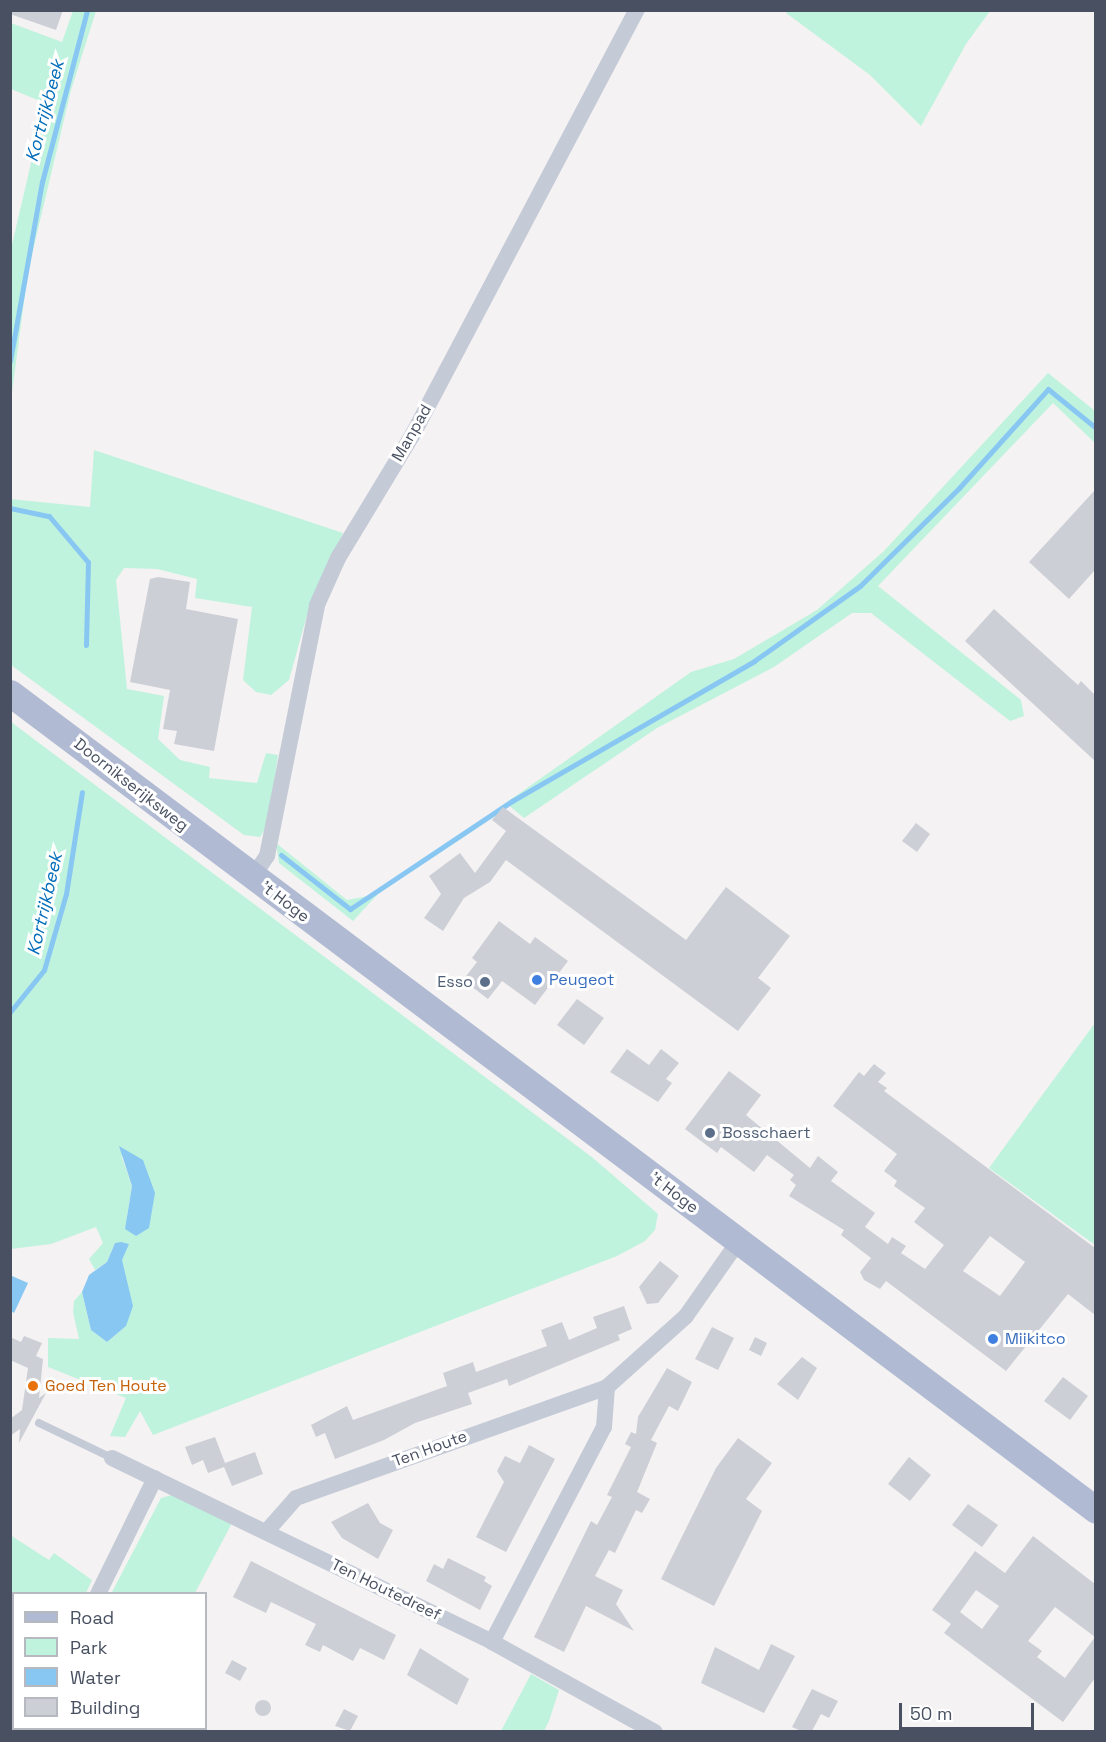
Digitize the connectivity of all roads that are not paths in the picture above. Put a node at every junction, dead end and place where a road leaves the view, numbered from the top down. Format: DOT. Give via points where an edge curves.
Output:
graph roads {
  1 [pos="637,10"];
  2 [pos="10,693"];
  3 [pos="252,878"];
  4 [pos="738,1242"];
  5 [pos="607,1387"];
  6 [pos="39,1423"];
  7 [pos="112,1458"];
  8 [pos="155,1478"];
  9 [pos="1095,1510"];
  10 [pos="266,1532"];
  11 [pos="98,1592"];
  12 [pos="492,1642"];
  13 [pos="655,1731"];
  1 -- 3 [label="street, Manpad" via="413,434 338,558 316,606 267,856"];
  2 -- 3 [label="main road, Doornikserijksweg"];
  3 -- 4 [label="main road, 't Hoge"];
  4 -- 5 [label="street, Ten Houte" via="686,1316"];
  4 -- 9 [label="main road, 't Hoge"];
  5 -- 10 [label="street, Ten Houte" via="296,1498"];
  5 -- 12 [label="street" via="604,1426"];
  6 -- 7 [label="lane"];
  7 -- 8 [label="street, Ten Houtedreef"];
  8 -- 10 [label="street, Ten Houtedreef"];
  8 -- 11 [label="street"];
  10 -- 12 [label="street, Ten Houtedreef"];
  12 -- 13 [label="street, Ten Houtedreef"];
}
